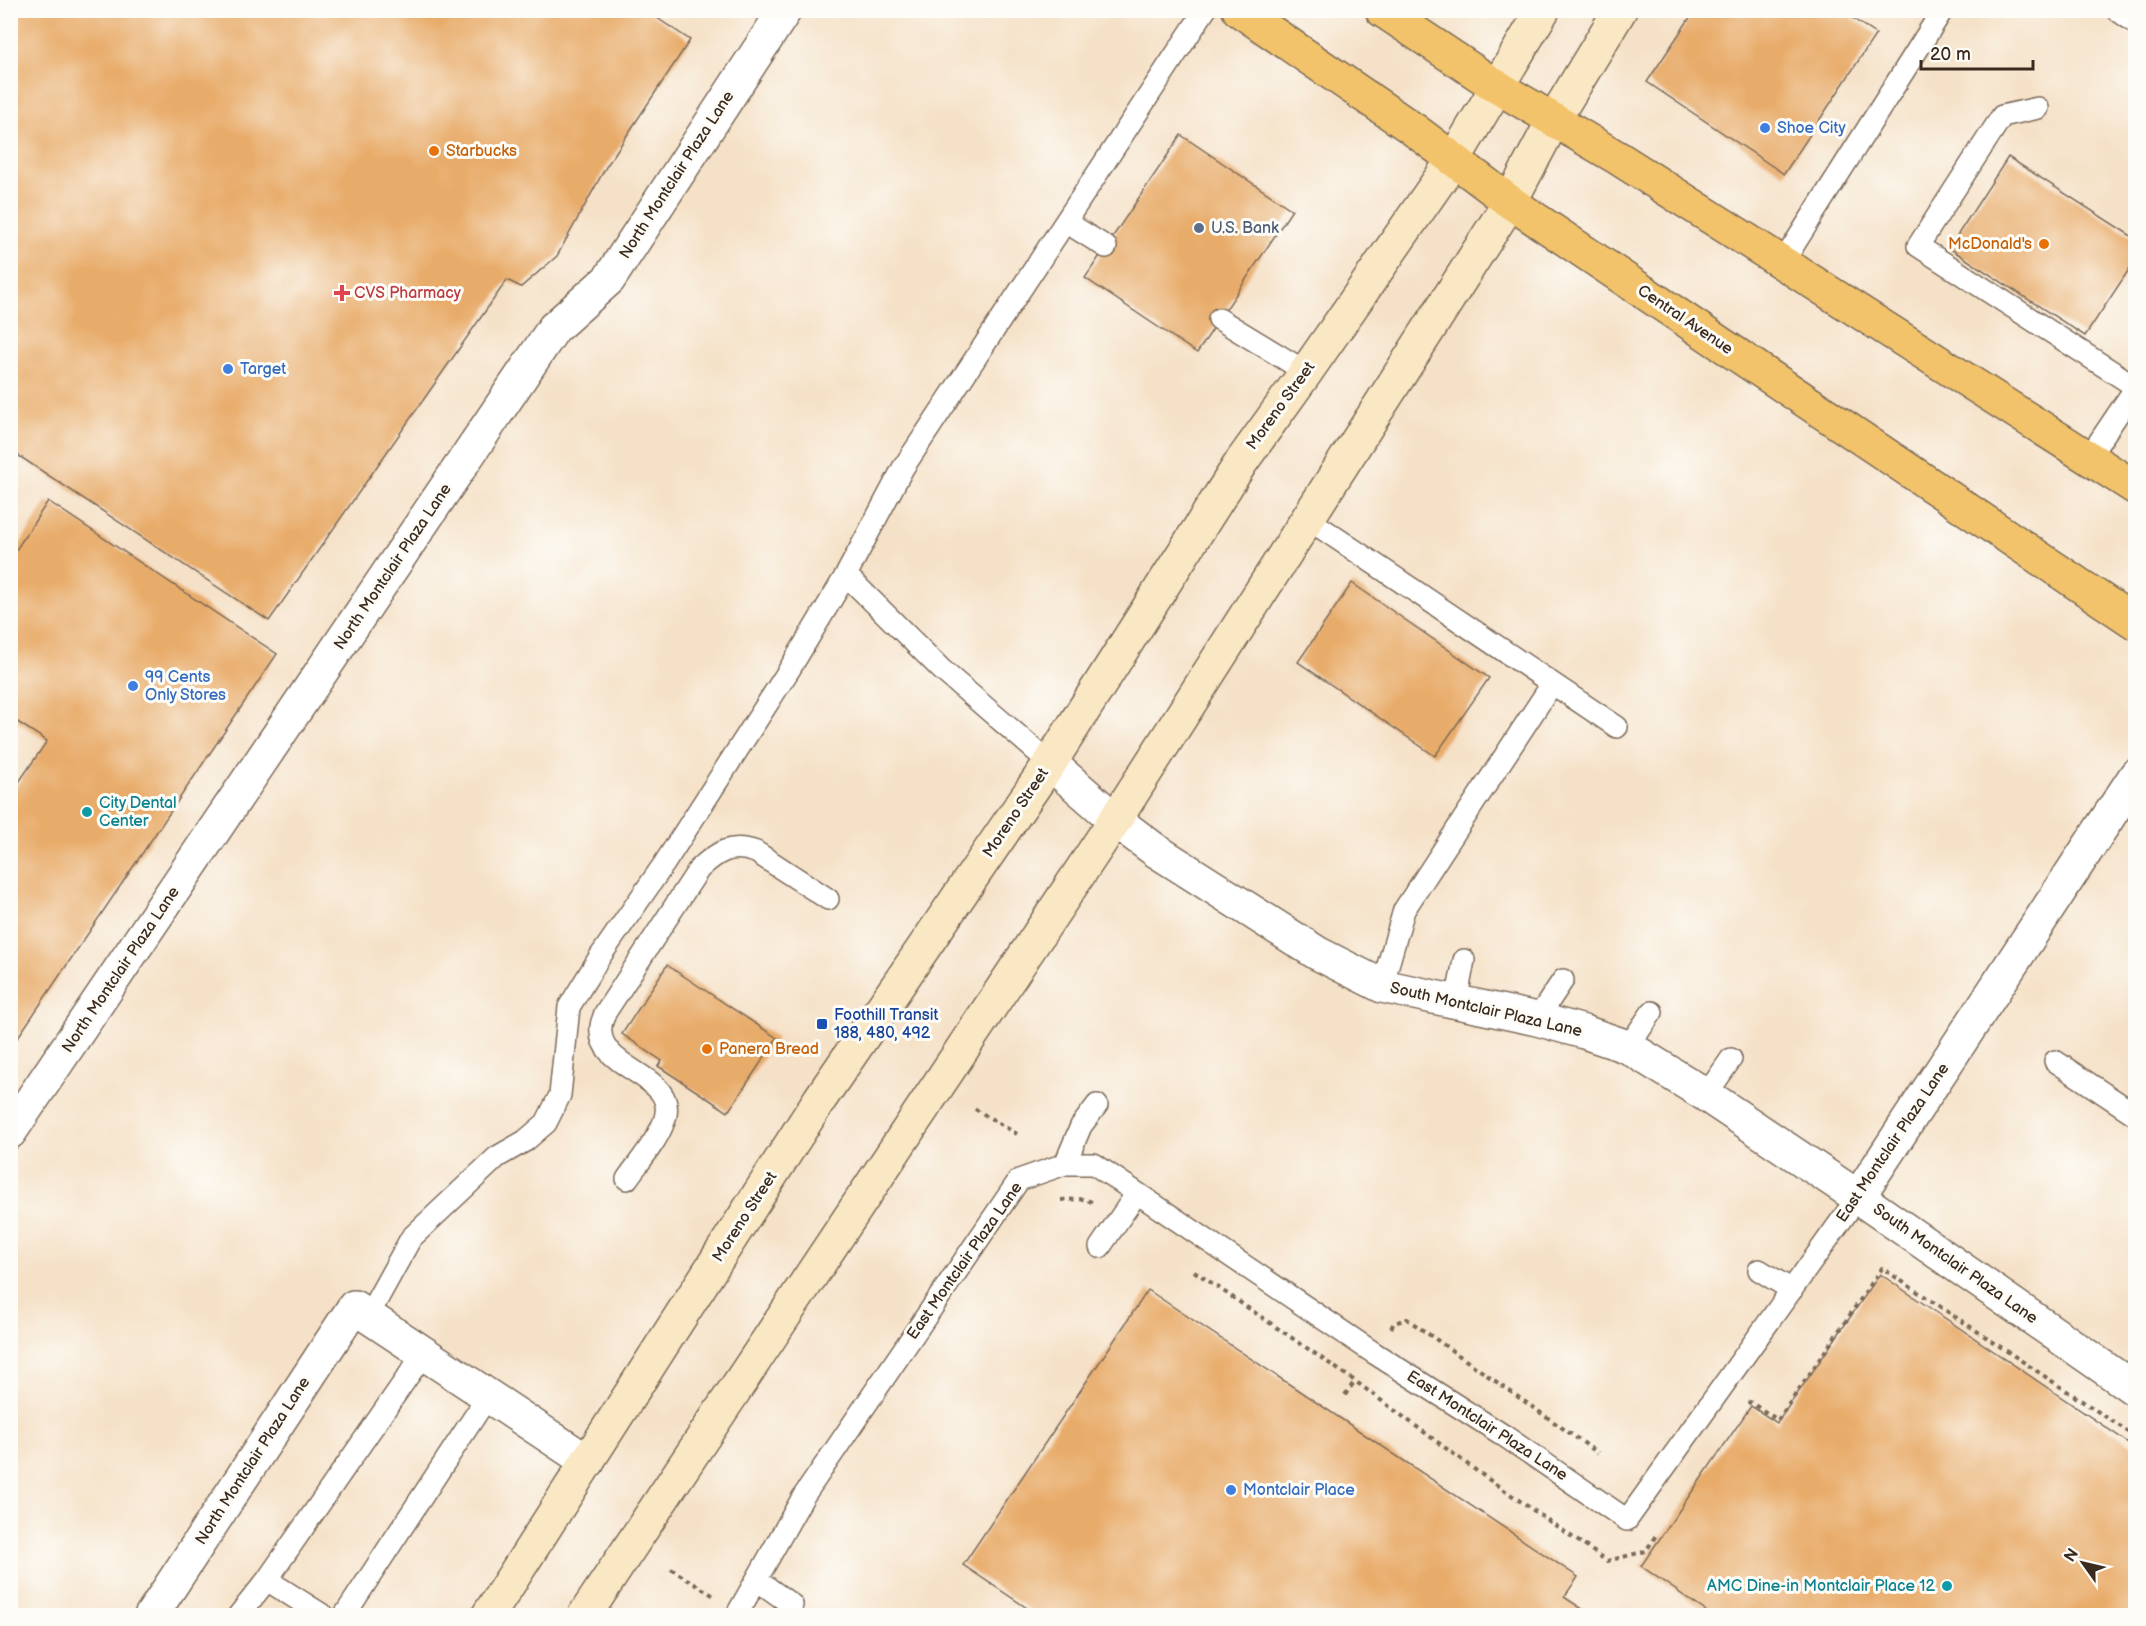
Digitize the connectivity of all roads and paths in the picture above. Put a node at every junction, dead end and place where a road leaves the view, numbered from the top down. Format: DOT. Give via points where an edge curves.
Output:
graph roads {
  1 [pos="785,10"];
  2 [pos="1205,10"];
  3 [pos="1239,10"];
  4 [pos="1382,10"];
  5 [pos="1543,10"];
  6 [pos="1620,10"];
  7 [pos="2117,10"];
  8 [pos="1937,12"];
  9 [pos="2136,23"];
  10 [pos="1496,86"];
  11 [pos="2038,108"];
  12 [pos="1553,121"];
  13 [pos="1454,159"];
  14 [pos="1510,202"];
  15 [pos="1066,222"];
  16 [pos="1106,247"];
  17 [pos="1783,262"];
  18 [pos="1220,319"];
  19 [pos="1306,372"];
  20 [pos="2136,387"];
  21 [pos="2089,458"];
  22 [pos="2136,488"];
  23 [pos="1308,519"];
  24 [pos="846,575"];
  25 [pos="2136,623"];
  26 [pos="1552,684"];
  27 [pos="1617,728"];
  28 [pos="1050,763"];
  29 [pos="2136,775"];
  30 [pos="1115,820"];
  31 [pos="828,898"];
  32 [pos="1464,960"];
  33 [pos="1563,980"];
  34 [pos="1382,986"];
  35 [pos="1456,1002"];
  36 [pos="1652,1012"];
  37 [pos="1537,1019"];
  38 [pos="1628,1047"];
  39 [pos="1731,1059"];
  40 [pos="2055,1061"];
  41 [pos="1706,1095"];
  42 [pos="1097,1105"];
  43 [pos="975,1109"];
  44 [pos="2136,1115"];
  45 [pos="10,1132"];
  46 [pos="1017,1134"];
  47 [pos="1065,1164"];
  48 [pos="627,1179"];
  49 [pos="1137,1193"];
  50 [pos="1858,1197"];
  51 [pos="1059,1200"];
  52 [pos="1119,1220"];
  53 [pos="1100,1247"];
  54 [pos="1188,1267"];
  55 [pos="1759,1270"];
  56 [pos="1792,1290"];
  57 [pos="361,1311"];
  58 [pos="1387,1333"];
  59 [pos="424,1353"];
  60 [pos="1355,1381"];
  61 [pos="2136,1390"];
  62 [pos="1345,1395"];
  63 [pos="488,1396"];
  64 [pos="1743,1412"];
  65 [pos="2136,1437"];
  66 [pos="1598,1452"];
  67 [pos="588,1462"];
  68 [pos="1658,1533"];
  69 [pos="671,1569"];
  70 [pos="267,1580"];
  71 [pos="757,1580"];
  72 [pos="720,1600"];
  73 [pos="792,1605"];
  74 [pos="151,1616"];
  75 [pos="238,1616"];
  76 [pos="324,1616"];
  77 [pos="344,1616"];
  78 [pos="488,1616"];
  79 [pos="584,1616"];
  80 [pos="736,1616"];
  1 -- 45 [label="street, North Montclair Plaza Lane" via="609,279 554,328"];
  2 -- 15 [label="lane"];
  3 -- 13 [label="main road, Central Avenue"];
  4 -- 10 [label="main road"];
  5 -- 10 [label="street, Moreno Street"];
  6 -- 12 [label="street"];
  7 -- 9 [label="lane"];
  8 -- 17 [label="lane"];
  10 -- 12 [label="main road"];
  10 -- 13 [label="street, Moreno Street"];
  11 -- 20 [label="lane" via="2001,116 1918,246"];
  12 -- 14 [label="street"];
  12 -- 17 [label="main road"];
  13 -- 14 [label="main road, Central Avenue"];
  13 -- 19 [label="street, Moreno Street"];
  14 -- 23 [label="street"];
  14 -- 25 [label="main road, Central Avenue"];
  15 -- 16 [label="lane"];
  15 -- 24 [label="lane" via="903,468"];
  17 -- 21 [label="main road"];
  18 -- 19 [label="lane"];
  19 -- 28 [label="street, Moreno Street" via="1242,461"];
  20 -- 21 [label="lane"];
  21 -- 22 [label="main road"];
  23 -- 26 [label="lane"];
  23 -- 30 [label="street"];
  24 -- 28 [label="lane" via="942,670"];
  24 -- 57 [label="lane" via="777,689 569,1007 560,1095 546,1123 497,1158 411,1238"];
  26 -- 27 [label="lane"];
  26 -- 34 [label="lane" via="1404,910"];
  28 -- 30 [label="street, South Montclair Plaza Lane"];
  28 -- 67 [label="street, Moreno Street" via="820,1099"];
  29 -- 50 [label="street, East Montclair Plaza Lane"];
  30 -- 34 [label="street, South Montclair Plaza Lane" via="1155,850 1317,953"];
  30 -- 79 [label="street"];
  31 -- 48 [label="lane" via="742,847 712,856 699,869 605,1013 600,1028 609,1052 653,1083 663,1095 667,1109 664,1124"];
  32 -- 35 [label="lane"];
  33 -- 37 [label="lane"];
  34 -- 35 [label="street, South Montclair Plaza Lane"];
  35 -- 37 [label="street, South Montclair Plaza Lane"];
  36 -- 38 [label="lane"];
  37 -- 38 [label="street, South Montclair Plaza Lane"];
  38 -- 41 [label="street, South Montclair Plaza Lane"];
  39 -- 41 [label="lane"];
  40 -- 44 [label="lane"];
  41 -- 50 [label="street, South Montclair Plaza Lane"];
  42 -- 47 [label="lane" via="1082,1126"];
  43 -- 46 [label="path"];
  47 -- 49 [label="lane, East Montclair Plaza Lane" via="1094,1164"];
  47 -- 71 [label="lane, East Montclair Plaza Lane" via="1019,1180 803,1497"];
  49 -- 52 [label="lane"];
  49 -- 56 [label="lane, East Montclair Plaza Lane" via="1627,1520"];
  50 -- 56 [label="lane, East Montclair Plaza Lane"];
  50 -- 61 [label="street, South Montclair Plaza Lane"];
  51 -- 52 [label="path" via="1085,1199"];
  52 -- 53 [label="lane"];
  54 -- 60 [label="path"];
  55 -- 56 [label="lane"];
  57 -- 59 [label="street"];
  57 -- 74 [label="street, North Montclair Plaza Lane"];
  58 -- 66 [label="path" via="1394,1323 1407,1319"];
  59 -- 63 [label="street"];
  59 -- 70 [label="lane"];
  60 -- 62 [label="path"];
  60 -- 68 [label="path" via="1607,1561 1646,1551"];
  63 -- 67 [label="street"];
  63 -- 77 [label="lane"];
  64 -- 65 [label="path" via="1750,1402 1778,1420 1881,1268"];
  67 -- 78 [label="street, Moreno Street"];
  69 -- 72 [label="path"];
  70 -- 75 [label="lane"];
  70 -- 76 [label="lane"];
  71 -- 73 [label="lane"];
  71 -- 80 [label="lane, East Montclair Plaza Lane"];
}
